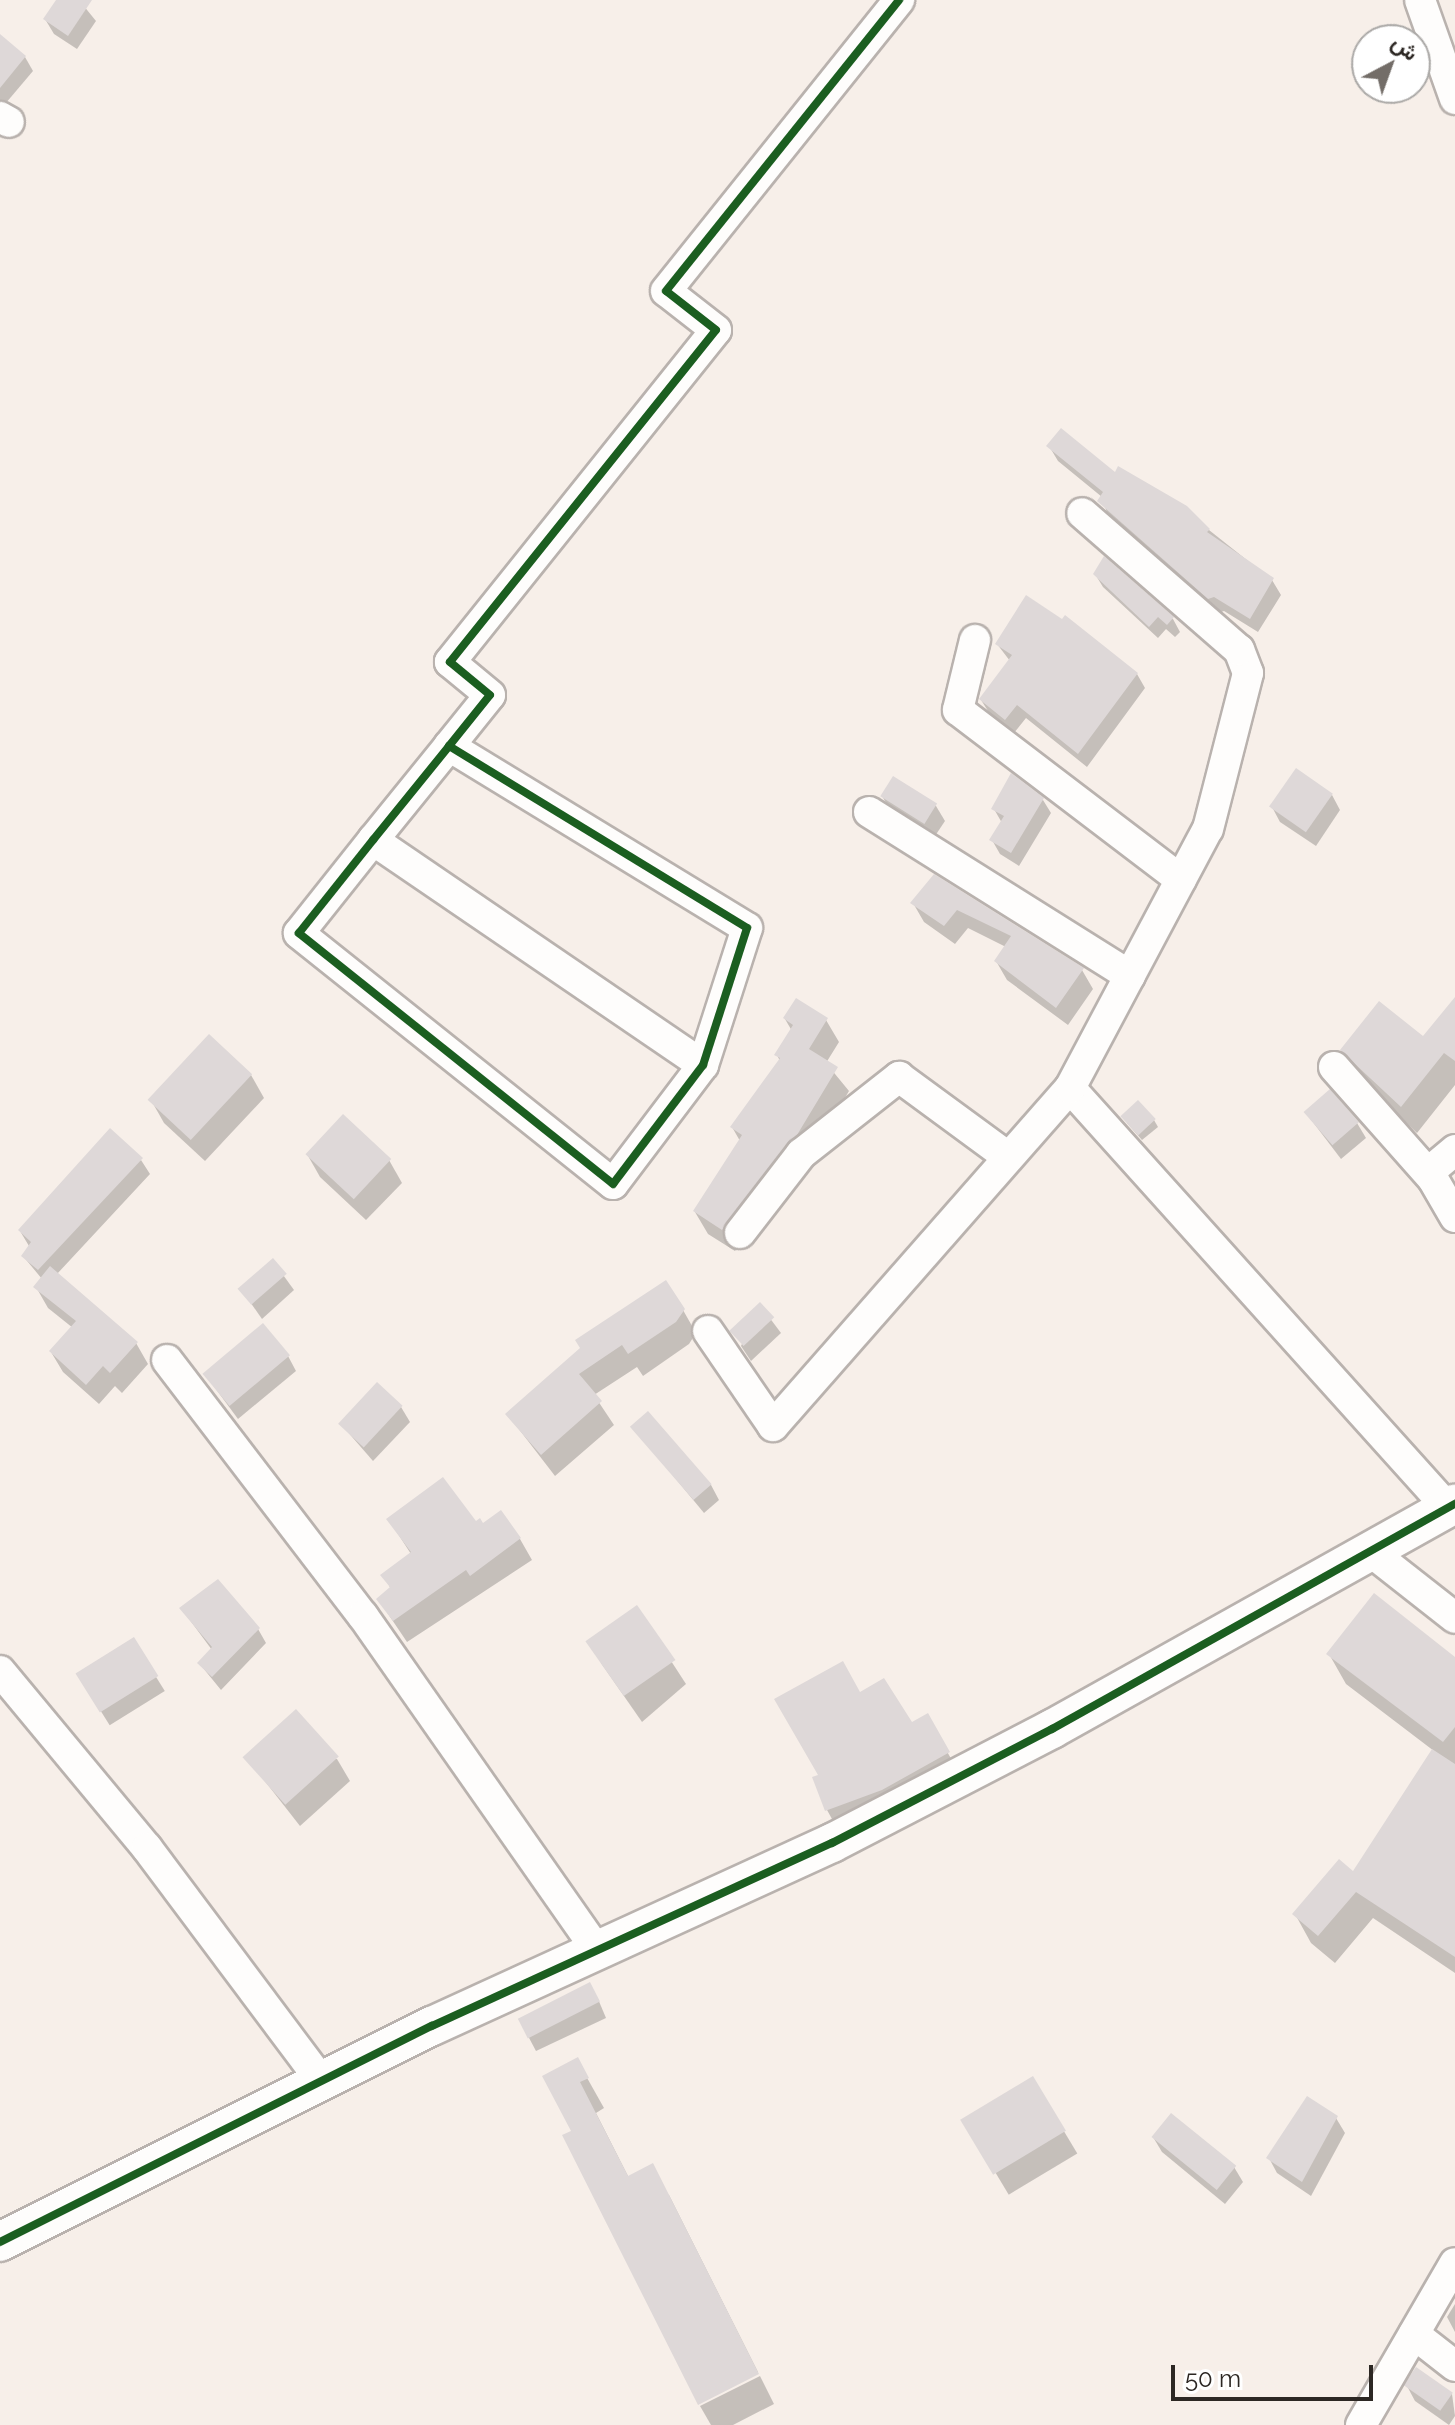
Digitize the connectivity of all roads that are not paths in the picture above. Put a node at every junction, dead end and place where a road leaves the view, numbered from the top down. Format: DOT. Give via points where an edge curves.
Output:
graph roads {
  1 [pos="899,0"];
  2 [pos="1420,0"];
  3 [pos="1455,99"];
  4 [pos="1082,513"];
  5 [pos="975,640"];
  6 [pos="449,746"];
  7 [pos="869,812"];
  8 [pos="373,840"];
  9 [pos="1181,880"];
  10 [pos="1130,976"];
  11 [pos="703,1065"];
  12 [pos="1334,1067"];
  13 [pos="1070,1088"];
  14 [pos="1008,1157"];
  15 [pos="1455,1217"];
  16 [pos="740,1233"];
  17 [pos="708,1331"];
  18 [pos="167,1360"];
  19 [pos="1452,1506"];
  20 [pos="1370,1551"];
  21 [pos="1455,1618"];
  22 [pos="0,1671"];
  23 [pos="597,1950"];
  24 [pos="321,2081"];
  25 [pos="0,2242"];
  26 [pos="1455,2263"];
  27 [pos="1414,2334"];
  28 [pos="1455,2366"];
  29 [pos="1361,2425"];
  1 -- 6 [label="street" via="666,291 716,330 450,662 490,695"];
  2 -- 3 [label="street"];
  4 -- 9 [label="street" via="1239,650 1248,673 1208,829"];
  5 -- 9 [label="street" via="958,710"];
  6 -- 8 [label="street"];
  6 -- 11 [label="street" via="747,928"];
  7 -- 10 [label="street"];
  8 -- 11 [label="street"];
  8 -- 11 [label="street" via="299,933 613,1184"];
  9 -- 10 [label="street"];
  10 -- 13 [label="street"];
  12 -- 15 [label="street" via="1433,1179"];
  13 -- 14 [label="street"];
  13 -- 19 [label="street"];
  14 -- 16 [label="street" via="899,1077 801,1154"];
  14 -- 17 [label="street" via="773,1426"];
  18 -- 23 [label="street" via="363,1616"];
  19 -- 20 [label="street"];
  20 -- 21 [label="street"];
  20 -- 23 [label="street" via="1052,1729 846,1836"];
  22 -- 24 [label="street" via="147,1848"];
  23 -- 24 [label="street"];
  24 -- 25 [label="street"];
  26 -- 27 [label="street"];
  27 -- 28 [label="street"];
  27 -- 29 [label="street"];
}
